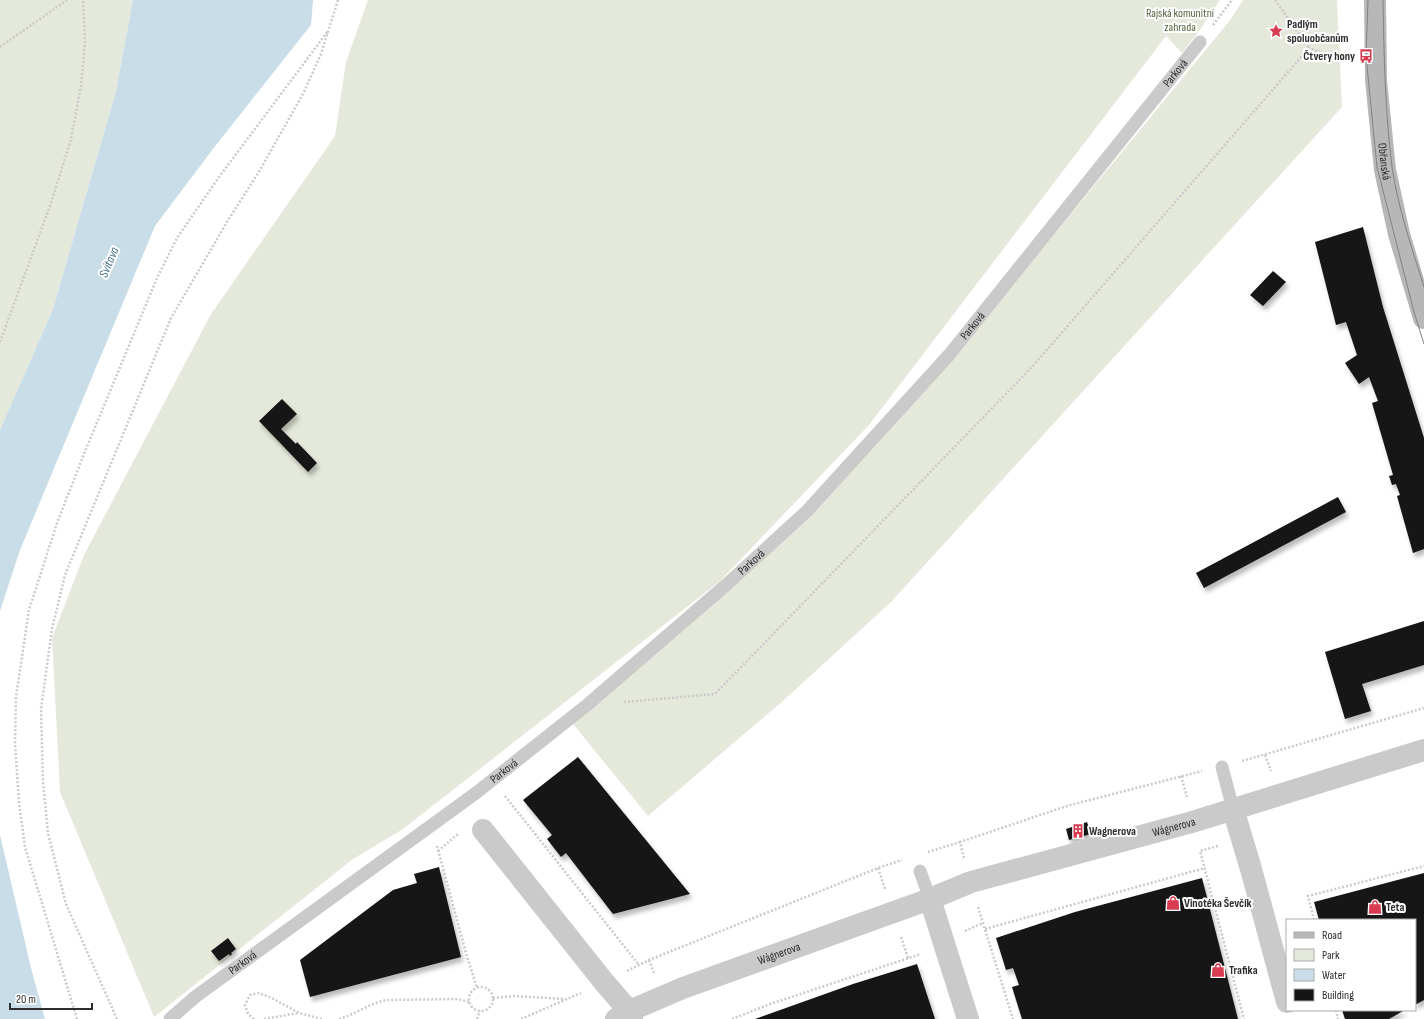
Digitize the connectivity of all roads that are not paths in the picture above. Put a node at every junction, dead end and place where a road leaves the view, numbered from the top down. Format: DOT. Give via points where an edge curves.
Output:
graph roads {
  1 [pos="1375,0"];
  2 [pos="1200,42"];
  3 [pos="1424,318"];
  4 [pos="1424,750"];
  5 [pos="1222,767"];
  6 [pos="1233,810"];
  7 [pos="483,830"];
  8 [pos="920,871"];
  9 [pos="930,899"];
  10 [pos="1286,998"];
  11 [pos="626,1016"];
  12 [pos="170,1019"];
  13 [pos="968,1019"];
  1 -- 3 [label="main road, Obřanská" via="1376,80 1385,170 1399,234"];
  2 -- 12 [label="lane, Parková" via="949,355 807,511 587,705 476,793 195,997"];
  4 -- 6 [label="street, Wágnerova"];
  5 -- 6 [label="lane"];
  6 -- 9 [label="street, Wágnerova" via="971,882"];
  6 -- 10 [label="street"];
  7 -- 11 [label="street" via="604,982"];
  8 -- 9 [label="lane"];
  9 -- 11 [label="street, Wágnerova" via="683,988"];
  9 -- 13 [label="street"];
}
